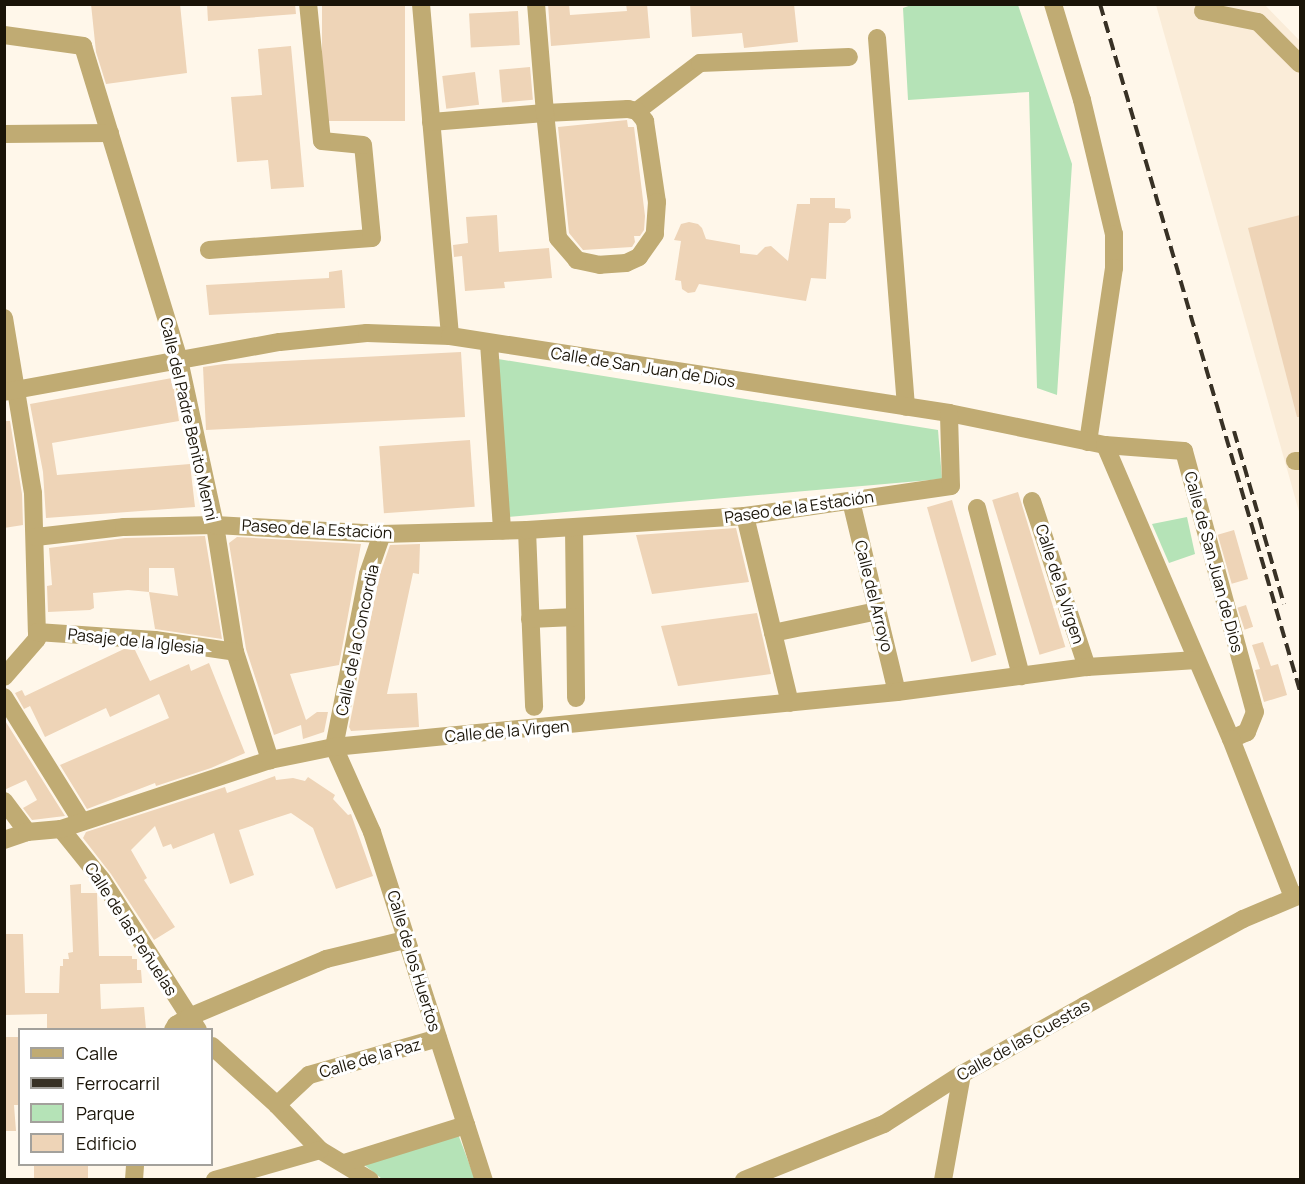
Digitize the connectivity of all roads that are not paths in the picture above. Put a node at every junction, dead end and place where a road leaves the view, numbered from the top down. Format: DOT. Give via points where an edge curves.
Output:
graph roads {
  1 [pos="308,4"];
  2 [pos="421,4"];
  3 [pos="536,4"];
  4 [pos="1053,4"];
  5 [pos="1203,11"];
  6 [pos="4,35"];
  7 [pos="877,38"];
  8 [pos="849,57"];
  9 [pos="1300,64"];
  10 [pos="637,111"];
  11 [pos="545,112"];
  12 [pos="431,122"];
  13 [pos="110,133"];
  14 [pos="4,134"];
  15 [pos="209,250"];
  16 [pos="4,318"];
  17 [pos="450,336"];
  18 [pos="489,343"];
  19 [pos="179,360"];
  20 [pos="11,391"];
  21 [pos="906,407"];
  22 [pos="949,413"];
  23 [pos="1097,444"];
  24 [pos="850,501"];
  25 [pos="1032,501"];
  26 [pos="976,508"];
  27 [pos="745,516"];
  28 [pos="214,525"];
  29 [pos="574,528"];
  30 [pos="527,530"];
  31 [pos="502,531"];
  32 [pos="382,534"];
  33 [pos="36,537"];
  34 [pos="878,611"];
  35 [pos="575,617"];
  36 [pos="530,619"];
  37 [pos="774,633"];
  38 [pos="37,635"];
  39 [pos="235,652"];
  40 [pos="1197,660"];
  41 [pos="1087,667"];
  42 [pos="1021,676"];
  43 [pos="4,677"];
  44 [pos="897,692"];
  45 [pos="4,697"];
  46 [pos="576,698"];
  47 [pos="790,703"];
  48 [pos="534,707"];
  49 [pos="1231,739"];
  50 [pos="334,747"];
  51 [pos="270,760"];
  52 [pos="4,801"];
  53 [pos="82,822"];
  54 [pos="61,829"];
  55 [pos="27,832"];
  56 [pos="4,840"];
  57 [pos="1297,896"];
  58 [pos="405,940"];
  59 [pos="193,1023"];
  60 [pos="174,1028"];
  61 [pos="438,1038"];
  62 [pos="213,1048"];
  63 [pos="962,1074"];
  64 [pos="277,1105"];
  65 [pos="466,1125"];
  66 [pos="320,1150"];
  67 [pos="344,1163"];
  68 [pos="215,1179"];
  69 [pos="370,1179"];
  70 [pos="484,1179"];
  71 [pos="744,1179"];
  72 [pos="943,1179"];
  1 -- 15 [label="street" via="322,141 363,145 372,238"];
  2 -- 12 [label="street"];
  3 -- 11 [label="street"];
  4 -- 23 [label="street" via="1082,100 1114,234"];
  5 -- 9 [label="street" via="1258,22"];
  6 -- 13 [label="street, Calle del Padre Benito Menni" via="83,46"];
  7 -- 21 [label="street"];
  8 -- 10 [label="street" via="700,63"];
  10 -- 11 [label="street"];
  10 -- 11 [label="street" via="645,121 655,191 655,234 639,257 626,263 600,265 578,260 558,238"];
  11 -- 12 [label="street"];
  12 -- 17 [label="street"];
  13 -- 14 [label="street"];
  13 -- 19 [label="street, Calle del Padre Benito Menni"];
  16 -- 20 [label="street"];
  17 -- 18 [label="street, Calle de San Juan de Dios"];
  17 -- 19 [label="street, Calle de San Juan de Dios" via="367,333 279,342"];
  18 -- 21 [label="street, Calle de San Juan de Dios"];
  18 -- 31 [label="street"];
  19 -- 20 [label="street, Calle de San Juan de Dios"];
  19 -- 28 [label="street, Calle del Padre Benito Menni"];
  20 -- 33 [label="street" via="33,493"];
  21 -- 22 [label="street, Calle de San Juan de Dios"];
  22 -- 23 [label="street, Calle de San Juan de Dios"];
  22 -- 24 [label="street, Paseo de la Estación" via="951,486"];
  23 -- 40 [label="street"];
  23 -- 49 [label="street, Calle de San Juan de Dios" via="1184,451 1255,712 1247,732"];
  24 -- 27 [label="street, Paseo de la Estación"];
  24 -- 34 [label="street, Calle del Arroyo"];
  25 -- 41 [label="street, Calle de la Virgen"];
  26 -- 42 [label="street"];
  27 -- 29 [label="street, Paseo de la Estación"];
  27 -- 37 [label="street"];
  28 -- 32 [label="street, Paseo de la Estación"];
  28 -- 33 [label="street, Paseo de la Estación" via="124,528"];
  28 -- 39 [label="street, Calle del Padre Benito Menni"];
  29 -- 30 [label="street, Paseo de la Estación"];
  29 -- 35 [label="street"];
  30 -- 31 [label="street, Paseo de la Estación"];
  30 -- 36 [label="street"];
  31 -- 32 [label="street, Paseo de la Estación"];
  32 -- 50 [label="street, Calle de la Concordia" via="368,574"];
  33 -- 38 [label="street"];
  34 -- 37 [label="street"];
  34 -- 44 [label="street, Calle del Arroyo"];
  35 -- 36 [label="street"];
  35 -- 46 [label="street"];
  36 -- 48 [label="street"];
  37 -- 47 [label="street"];
  38 -- 39 [label="street, Pasaje de la Iglesia" via="155,640"];
  38 -- 43 [label="street"];
  39 -- 51 [label="street, Calle del Padre Benito Menni"];
  40 -- 41 [label="street, Calle de la Virgen"];
  40 -- 49 [label="street"];
  41 -- 42 [label="street, Calle de la Virgen"];
  42 -- 44 [label="street, Calle de la Virgen"];
  44 -- 47 [label="street, Calle de la Virgen"];
  45 -- 53 [label="street"];
  47 -- 50 [label="street, Calle de la Virgen"];
  49 -- 57 [label="street"];
  50 -- 51 [label="street, Calle de la Virgen"];
  50 -- 58 [label="street, Calle de los Huertos" via="372,832"];
  51 -- 53 [label="street, Calle de la Virgen"];
  52 -- 55 [label="street"];
  53 -- 54 [label="street, Calle de la Virgen"];
  54 -- 55 [label="street, Calle de la Virgen"];
  54 -- 59 [label="street, Calle de las Peñuelas" via="102,880"];
  55 -- 56 [label="street, Calle de la Virgen"];
  57 -- 63 [label="street, Calle de las Cuestas" via="1233,925"];
  58 -- 59 [label="street" via="326,958"];
  58 -- 61 [label="street, Calle de los Huertos"];
  59 -- 60 [label="street"];
  61 -- 64 [label="street, Calle de la Paz" via="309,1075"];
  61 -- 65 [label="street, Calle de los Huertos"];
  62 -- 64 [label="street"];
  63 -- 71 [label="street, Calle de las Cuestas" via="884,1124"];
  63 -- 72 [label="street"];
  64 -- 66 [label="street"];
  65 -- 67 [label="street"];
  65 -- 70 [label="street, Calle de los Huertos"];
  66 -- 67 [label="street"];
  66 -- 68 [label="street"];
  67 -- 69 [label="street"];
}
